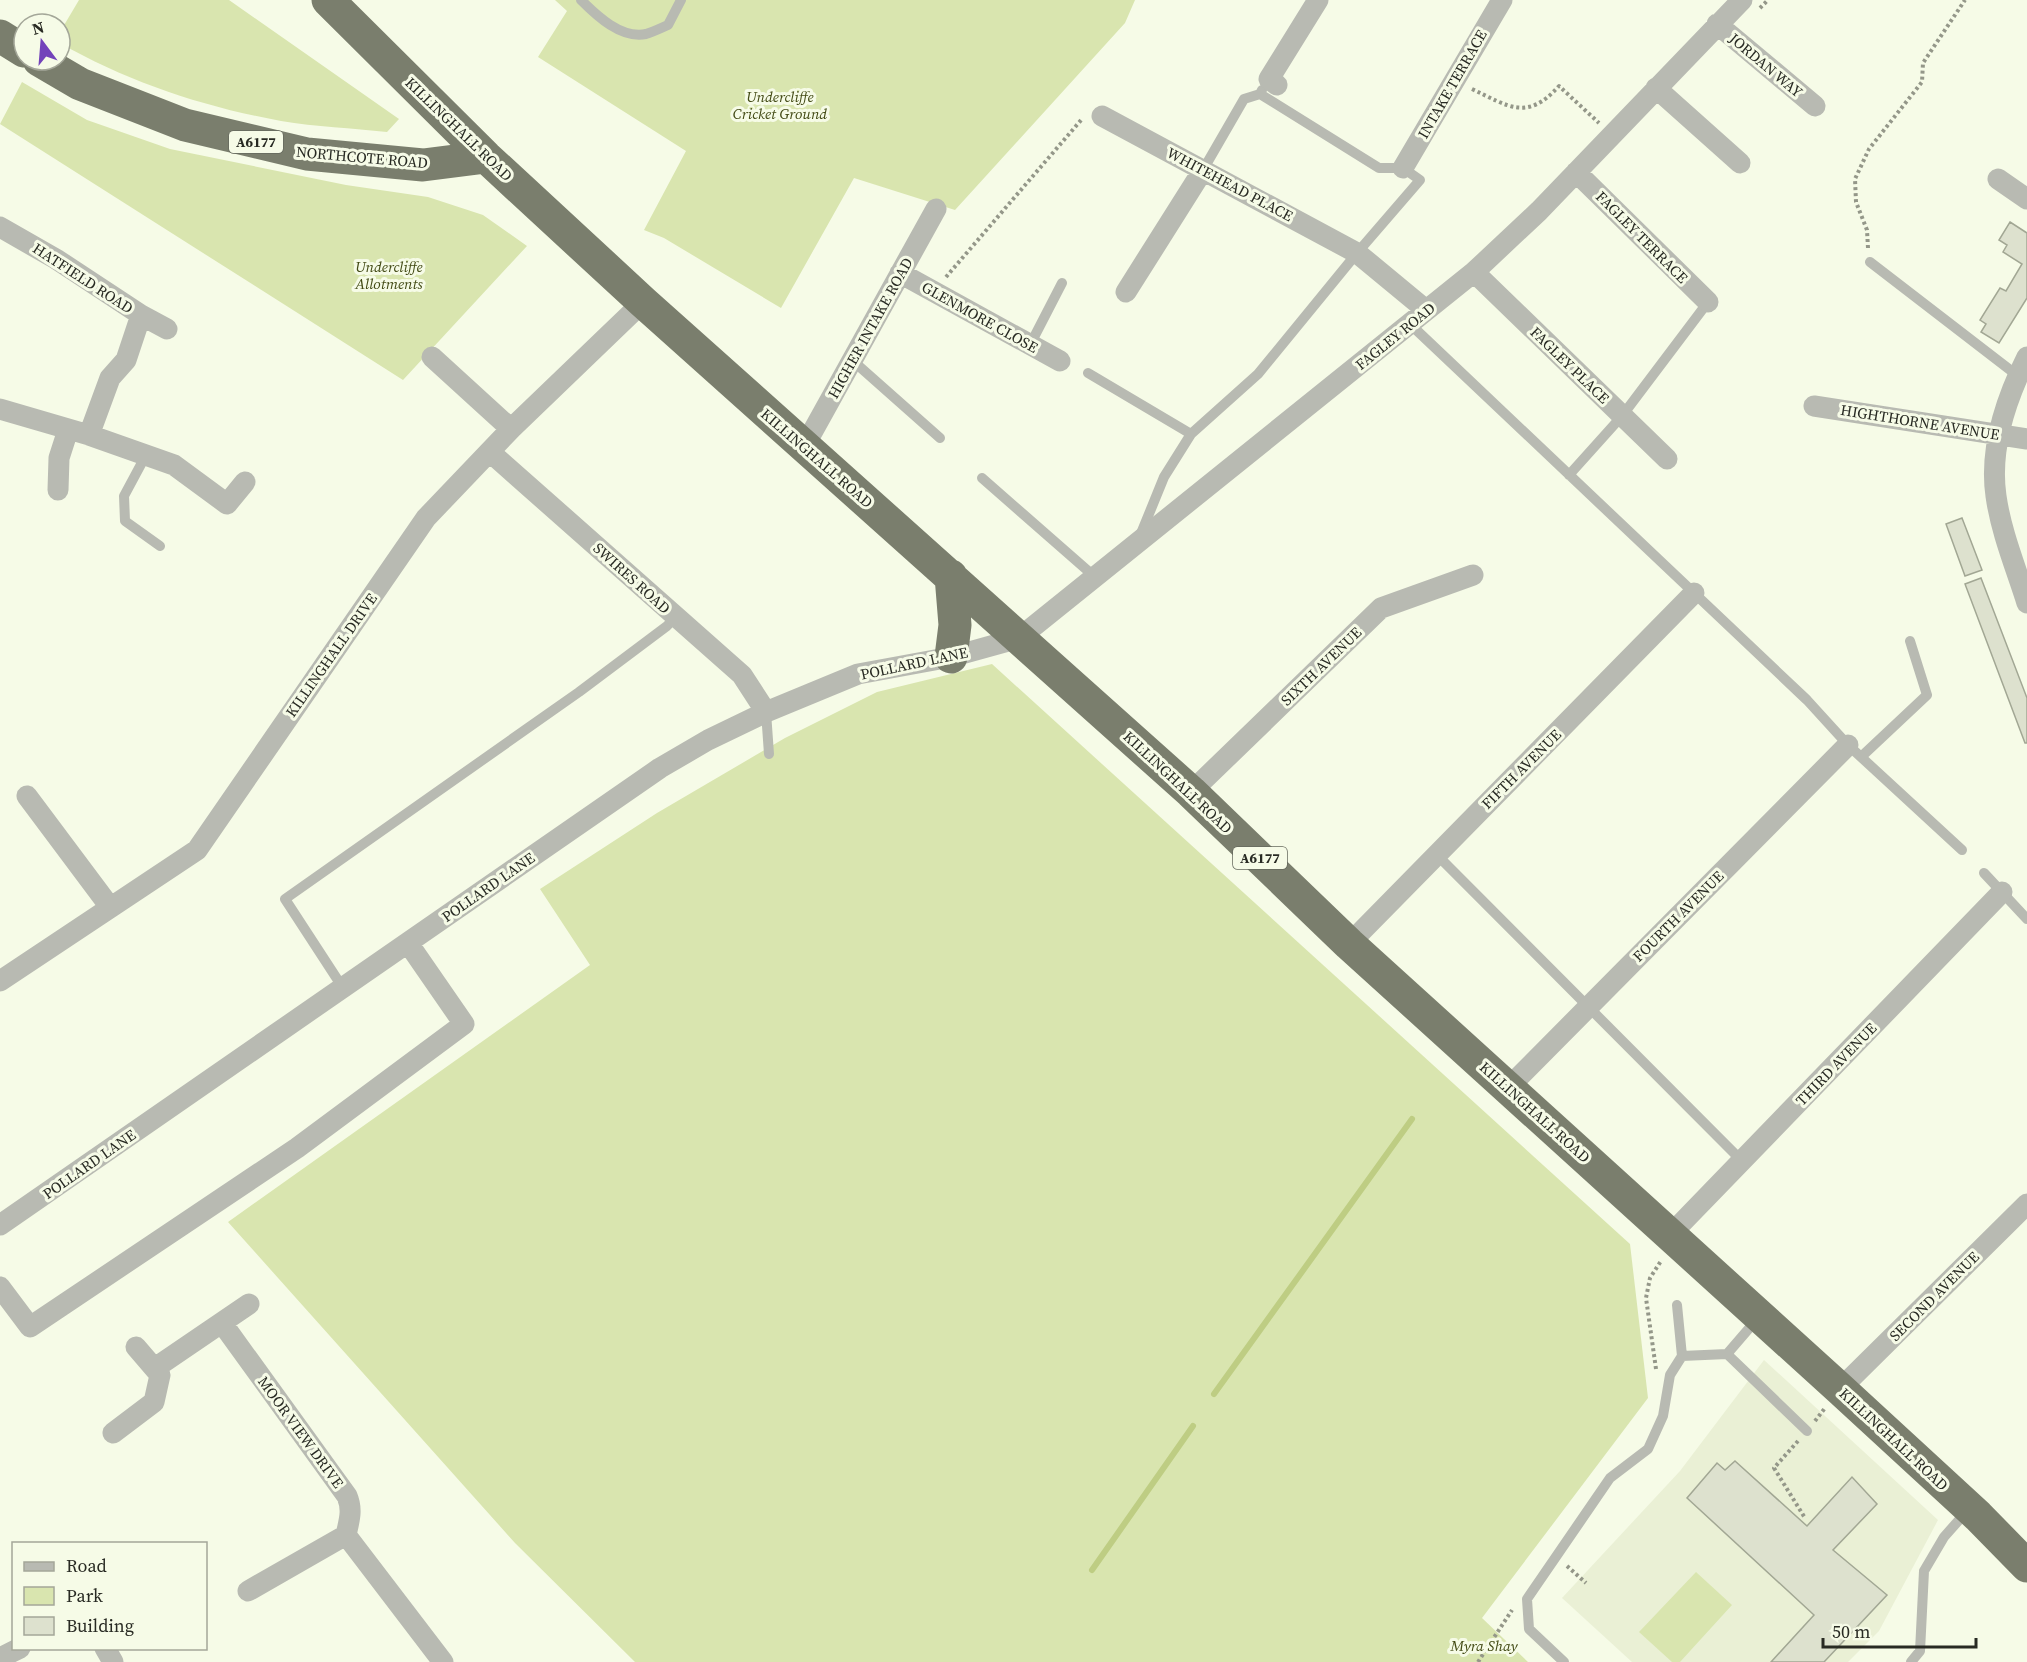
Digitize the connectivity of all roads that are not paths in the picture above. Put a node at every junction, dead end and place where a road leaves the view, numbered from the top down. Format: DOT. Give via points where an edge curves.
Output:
graph roads {
  1 [pos="328,0"];
  2 [pos="581,0"];
  3 [pos="681,0"];
  4 [pos="1318,0"];
  5 [pos="1502,0"];
  6 [pos="1742,0"];
  7 [pos="1717,24"];
  8 [pos="60,72"];
  9 [pos="1269,86"];
  10 [pos="1656,88"];
  11 [pos="1815,106"];
  12 [pos="1102,116"];
  13 [pos="486,157"];
  14 [pos="1740,163"];
  15 [pos="1403,168"];
  16 [pos="1203,170"];
  17 [pos="1576,172"];
  18 [pos="1998,179"];
  19 [pos="2027,199"];
  20 [pos="936,209"];
  21 [pos="0,226"];
  22 [pos="1357,253"];
  23 [pos="1870,262"];
  24 [pos="1474,272"];
  25 [pos="900,273"];
  26 [pos="1062,283"];
  27 [pos="1126,292"];
  28 [pos="643,302"];
  29 [pos="1708,302"];
  30 [pos="1426,310"];
  31 [pos="141,315"];
  32 [pos="1410,324"];
  33 [pos="167,329"];
  34 [pos="1030,345"];
  35 [pos="432,357"];
  36 [pos="852,360"];
  37 [pos="1060,361"];
  38 [pos="2022,366"];
  39 [pos="1088,373"];
  40 [pos="1814,406"];
  41 [pos="0,409"];
  42 [pos="1622,416"];
  43 [pos="511,429"];
  44 [pos="78,433"];
  45 [pos="1191,434"];
  46 [pos="1999,434"];
  47 [pos="940,438"];
  48 [pos="2027,439"];
  49 [pos="804,447"];
  50 [pos="490,452"];
  51 [pos="146,455"];
  52 [pos="1667,459"];
  53 [pos="1569,475"];
  54 [pos="982,478"];
  55 [pos="245,482"];
  56 [pos="58,490"];
  57 [pos="1138,542"];
  58 [pos="160,546"];
  59 [pos="1473,575"];
  60 [pos="951,576"];
  61 [pos="1095,577"];
  62 [pos="1694,593"];
  63 [pos="2027,603"];
  64 [pos="676,616"];
  65 [pos="1019,638"];
  66 [pos="1910,641"];
  67 [pos="951,657"];
  68 [pos="766,711"];
  69 [pos="1855,751"];
  70 [pos="769,754"];
  71 [pos="1191,792"];
  72 [pos="27,796"];
  73 [pos="1962,850"];
  74 [pos="1437,855"];
  75 [pos="1984,873"];
  76 [pos="2002,892"];
  77 [pos="110,907"];
  78 [pos="2027,919"];
  79 [pos="408,943"];
  80 [pos="1349,944"];
  81 [pos="0,981"];
  82 [pos="343,988"];
  83 [pos="1588,1007"];
  84 [pos="1509,1088"];
  85 [pos="1742,1161"];
  86 [pos="2027,1204"];
  87 [pos="0,1225"];
  88 [pos="1673,1237"];
  89 [pos="0,1287"];
  90 [pos="249,1304"];
  91 [pos="1677,1305"];
  92 [pos="1760,1316"];
  93 [pos="222,1323"];
  94 [pos="136,1347"];
  95 [pos="1727,1354"];
  96 [pos="1682,1356"];
  97 [pos="155,1368"];
  98 [pos="1840,1389"];
  99 [pos="1806,1431"];
  100 [pos="113,1433"];
  101 [pos="1970,1509"];
  102 [pos="346,1535"];
  103 [pos="2024,1557"];
  104 [pos="248,1591"];
  105 [pos="16,1650"];
  106 [pos="0,1658"];
  107 [pos="443,1662"];
  108 [pos="1564,1662"];
  109 [pos="1911,1662"];
  1 -- 13 [label="highway, KILLINGHALL ROAD"];
  2 -- 3 [label="lane" via="626,33 645,34 668,25"];
  4 -- 9 [label="street"];
  5 -- 15 [label="street, INTAKE TERRACE"];
  6 -- 7 [label="street, FAGLEY ROAD"];
  7 -- 10 [label="street, FAGLEY ROAD"];
  7 -- 11 [label="street, JORDAN WAY"];
  8 -- 13 [label="highway, NORTHCOTE ROAD / A6177" via="80,84 185,125 307,154 423,165"];
  9 -- 15 [label="lane" via="1379,168"];
  9 -- 16 [label="lane" via="1244,99"];
  10 -- 14 [label="street"];
  10 -- 17 [label="street, FAGLEY ROAD" via="1604,129"];
  12 -- 16 [label="street, WHITEHEAD PLACE"];
  13 -- 28 [label="highway, KILLINGHALL ROAD / A6177"];
  15 -- 22 [label="lane" via="1420,180"];
  16 -- 22 [label="street, WHITEHEAD PLACE"];
  16 -- 27 [label="street"];
  17 -- 24 [label="street, FAGLEY ROAD"];
  17 -- 29 [label="street, FAGLEY TERRACE"];
  18 -- 19 [label="street"];
  20 -- 25 [label="street, HIGHER INTAKE ROAD"];
  21 -- 31 [label="street, HATFIELD ROAD"];
  22 -- 30 [label="street, WHITEHEAD PLACE"];
  22 -- 45 [label="lane" via="1258,374"];
  23 -- 38 [label="lane"];
  24 -- 30 [label="street, FAGLEY ROAD"];
  24 -- 42 [label="street, FAGLEY PLACE"];
  25 -- 34 [label="street, GLENMORE CLOSE"];
  25 -- 36 [label="street, HIGHER INTAKE ROAD"];
  26 -- 34 [label="lane"];
  28 -- 43 [label="street, KILLINGHALL DRIVE"];
  28 -- 49 [label="highway, KILLINGHALL ROAD / A6177"];
  29 -- 42 [label="lane"];
  30 -- 32 [label="street, FAGLEY ROAD"];
  31 -- 33 [label="street, HATFIELD ROAD"];
  31 -- 44 [label="street" via="126,360 110,378"];
  32 -- 53 [label="lane"];
  32 -- 57 [label="street, FAGLEY ROAD"];
  34 -- 37 [label="street, GLENMORE CLOSE"];
  35 -- 43 [label="street"];
  36 -- 47 [label="lane"];
  36 -- 49 [label="street, HIGHER INTAKE ROAD"];
  38 -- 46 [label="street"];
  39 -- 45 [label="lane"];
  40 -- 46 [label="street, HIGHTHORNE AVENUE"];
  41 -- 44 [label="street"];
  42 -- 52 [label="street, FAGLEY PLACE"];
  42 -- 53 [label="lane"];
  43 -- 50 [label="street, KILLINGHALL DRIVE"];
  44 -- 51 [label="street"];
  44 -- 56 [label="street" via="59,458"];
  45 -- 57 [label="lane" via="1164,477"];
  46 -- 48 [label="street, HIGHTHORNE AVENUE"];
  46 -- 63 [label="street" via="1994,460 1995,493"];
  49 -- 60 [label="highway, KILLINGHALL ROAD / A6177"];
  50 -- 64 [label="street, SWIRES ROAD"];
  50 -- 77 [label="street, KILLINGHALL DRIVE" via="426,518 197,850"];
  51 -- 55 [label="street" via="174,465 227,504"];
  51 -- 58 [label="lane" via="124,496 124,521"];
  53 -- 62 [label="lane"];
  54 -- 61 [label="lane"];
  57 -- 61 [label="street, FAGLEY ROAD"];
  59 -- 71 [label="street, SIXTH AVENUE" via="1381,608"];
  60 -- 65 [label="highway, KILLINGHALL ROAD / A6177"];
  60 -- 67 [label="highway" via="955,625"];
  61 -- 65 [label="street, FAGLEY ROAD"];
  62 -- 69 [label="lane"];
  62 -- 74 [label="street, FIFTH AVENUE"];
  64 -- 68 [label="street, SWIRES ROAD" via="742,675"];
  64 -- 82 [label="lane" via="579,692 285,899"];
  65 -- 67 [label="street, POLLARD LANE"];
  65 -- 71 [label="highway, KILLINGHALL ROAD / A6177"];
  66 -- 69 [label="lane" via="1928,695"];
  67 -- 68 [label="street, POLLARD LANE" via="858,674"];
  68 -- 70 [label="lane"];
  68 -- 79 [label="street, POLLARD LANE" via="660,768"];
  69 -- 73 [label="lane"];
  69 -- 83 [label="street, FOURTH AVENUE"];
  71 -- 80 [label="highway, KILLINGHALL ROAD / A6177"];
  72 -- 77 [label="street"];
  74 -- 80 [label="street, FIFTH AVENUE"];
  74 -- 83 [label="lane"];
  75 -- 76 [label="lane"];
  76 -- 78 [label="lane"];
  76 -- 85 [label="street, THIRD AVENUE"];
  77 -- 81 [label="street, KILLINGHALL DRIVE"];
  79 -- 82 [label="street, POLLARD LANE"];
  79 -- 89 [label="street" via="464,1024 297,1148 30,1327"];
  80 -- 84 [label="highway, KILLINGHALL ROAD / A6177"];
  82 -- 87 [label="street, POLLARD LANE"];
  83 -- 84 [label="street, FOURTH AVENUE"];
  83 -- 85 [label="lane"];
  84 -- 88 [label="highway, KILLINGHALL ROAD / A6177"];
  85 -- 88 [label="street, THIRD AVENUE"];
  86 -- 98 [label="street, SECOND AVENUE"];
  88 -- 92 [label="highway, KILLINGHALL ROAD / A6177"];
  90 -- 93 [label="street"];
  91 -- 96 [label="lane"];
  92 -- 95 [label="lane"];
  92 -- 98 [label="highway, KILLINGHALL ROAD / A6177"];
  93 -- 97 [label="street"];
  93 -- 102 [label="street, MOOR VIEW DRIVE" via="347,1496 351,1513"];
  94 -- 97 [label="street"];
  95 -- 96 [label="lane"];
  95 -- 99 [label="lane"];
  96 -- 108 [label="lane" via="1670,1376 1663,1416 1648,1449 1610,1478 1527,1599 1529,1629"];
  97 -- 100 [label="street" via="160,1374 154,1402"];
  98 -- 101 [label="highway, KILLINGHALL ROAD / A6177"];
  101 -- 103 [label="highway, KILLINGHALL ROAD / A6177"];
  101 -- 109 [label="lane" via="1944,1537 1924,1571 1920,1651"];
  102 -- 104 [label="street"];
  102 -- 107 [label="street"];
  105 -- 106 [label="street"];
}
